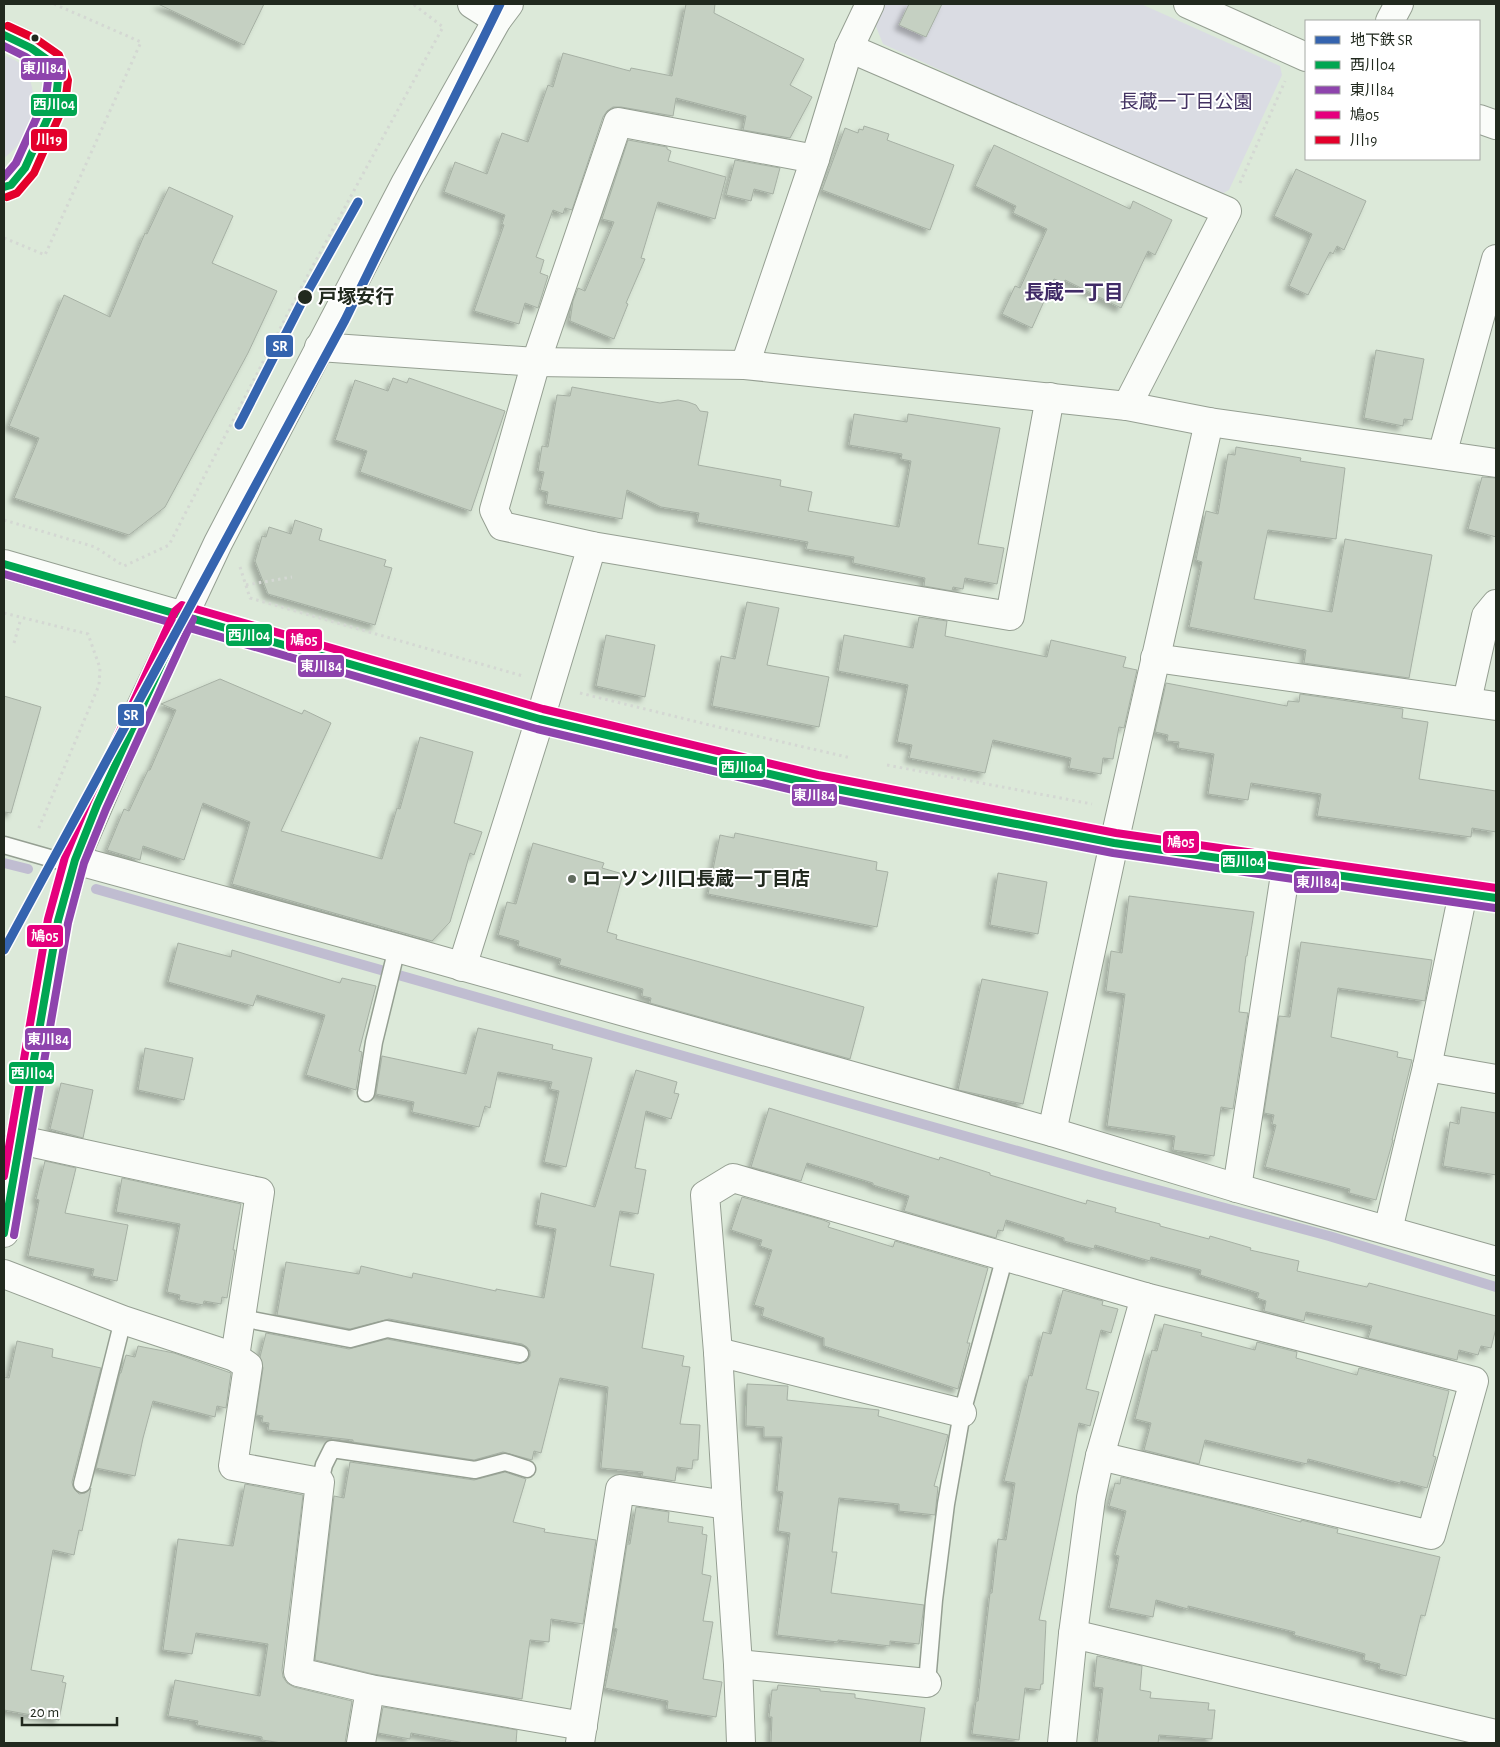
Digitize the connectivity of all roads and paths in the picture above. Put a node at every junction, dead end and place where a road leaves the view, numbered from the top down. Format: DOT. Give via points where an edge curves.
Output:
graph roads {
  1 [pos="56,4"];
  2 [pos="413,4"];
  3 [pos="472,4"];
  4 [pos="870,4"];
  5 [pos="1188,4"];
  6 [pos="1399,4"];
  7 [pos="503,12"];
  8 [pos="1391,20"];
  9 [pos="4,35"];
  10 [pos="849,48"];
  11 [pos="1302,55"];
  12 [pos="1480,119"];
  13 [pos="1496,125"];
  14 [pos="815,159"];
  15 [pos="4,187"];
  16 [pos="1227,211"];
  17 [pos="4,238"];
  18 [pos="1496,259"];
  19 [pos="319,347"];
  20 [pos="536,362"];
  21 [pos="745,365"];
  22 [pos="1050,396"];
  23 [pos="1127,406"];
  24 [pos="1209,422"];
  25 [pos="1442,455"];
  26 [pos="1496,463"];
  27 [pos="4,520"];
  28 [pos="592,546"];
  29 [pos="4,564"];
  30 [pos="292,577"];
  31 [pos="246,585"];
  32 [pos="1496,604"];
  33 [pos="4,613"];
  34 [pos="184,615"];
  35 [pos="21,617"];
  36 [pos="14,643"];
  37 [pos="1156,658"];
  38 [pos="575,691"];
  39 [pos="1467,701"];
  40 [pos="1496,706"];
  41 [pos="540,719"];
  42 [pos="856,760"];
  43 [pos="885,765"];
  44 [pos="1094,804"];
  45 [pos="36,836"];
  46 [pos="1114,843"];
  47 [pos="4,845"];
  48 [pos="74,862"];
  49 [pos="1286,868"];
  50 [pos="1463,893"];
  51 [pos="1496,898"];
  52 [pos="397,948"];
  53 [pos="462,967"];
  54 [pos="1427,1067"];
  55 [pos="1496,1079"];
  56 [pos="366,1093"];
  57 [pos="1052,1132"];
  58 [pos="20,1140"];
  59 [pos="1237,1188"];
  60 [pos="1388,1230"];
  61 [pos="4,1233"];
  62 [pos="1005,1256"];
  63 [pos="1496,1261"];
  64 [pos="4,1274"];
  65 [pos="1145,1296"];
  66 [pos="241,1318"];
  67 [pos="123,1320"];
  68 [pos="718,1352"];
  69 [pos="520,1354"];
  70 [pos="235,1357"];
  71 [pos="962,1413"];
  72 [pos="1100,1456"];
  73 [pos="527,1469"];
  74 [pos="320,1482"];
  75 [pos="82,1484"];
  76 [pos="727,1504"];
  77 [pos="1073,1634"];
  78 [pos="738,1664"];
  79 [pos="927,1683"];
  80 [pos="370,1688"];
  81 [pos="582,1734"];
  82 [pos="1496,1734"];
  83 [pos="362,1743"];
  84 [pos="741,1743"];
  85 [pos="1062,1743"];
  1 -- 17 [label="path" via="141,42 45,255"];
  2 -- 27 [label="path" via="443,27 302,286 169,545 124,566 95,547"];
  3 -- 7 [label="street"];
  4 -- 10 [label="street"];
  5 -- 11 [label="street"];
  6 -- 8 [label="street"];
  7 -- 19 [label="street" via="406,182"];
  9 -- 15 [label="lane" via="52,63 58,80 56,100 25,168"];
  10 -- 14 [label="street"];
  10 -- 16 [label="street"];
  11 -- 16 [label="path"];
  12 -- 13 [label="street"];
  14 -- 20 [label="street" via="618,122"];
  14 -- 21 [label="street"];
  16 -- 23 [label="street"];
  18 -- 25 [label="street"];
  19 -- 20 [label="street"];
  19 -- 34 [label="street"];
  20 -- 21 [label="street"];
  20 -- 28 [label="street" via="494,510 502,526"];
  21 -- 22 [label="street"];
  22 -- 23 [label="street"];
  22 -- 28 [label="street" via="1010,616"];
  23 -- 24 [label="street"];
  24 -- 25 [label="street"];
  24 -- 37 [label="street"];
  25 -- 26 [label="street"];
  28 -- 41 [label="street"];
  29 -- 34 [label="street"];
  30 -- 31 [label="path"];
  32 -- 39 [label="street" via="1486,616"];
  33 -- 35 [label="path"];
  34 -- 41 [label="street"];
  34 -- 48 [label="street"];
  35 -- 36 [label="path"];
  35 -- 45 [label="path" via="88,634 100,668 99,685"];
  37 -- 39 [label="street"];
  37 -- 46 [label="street"];
  38 -- 42 [label="path"];
  39 -- 40 [label="street"];
  41 -- 46 [label="street" via="816,785"];
  41 -- 53 [label="street"];
  43 -- 44 [label="path"];
  46 -- 49 [label="street"];
  46 -- 57 [label="street"];
  47 -- 48 [label="lane"];
  48 -- 52 [label="street"];
  48 -- 58 [label="street" via="58,921"];
  49 -- 50 [label="street"];
  49 -- 59 [label="street"];
  50 -- 51 [label="street"];
  50 -- 54 [label="street"];
  52 -- 53 [label="street"];
  52 -- 56 [label="lane" via="374,1042"];
  53 -- 57 [label="street"];
  54 -- 55 [label="street"];
  54 -- 60 [label="street"];
  57 -- 59 [label="street"];
  58 -- 61 [label="street"];
  58 -- 66 [label="street" via="260,1192"];
  59 -- 60 [label="street"];
  60 -- 63 [label="street"];
  62 -- 65 [label="street"];
  62 -- 68 [label="street" via="733,1178 705,1195"];
  62 -- 71 [label="lane"];
  64 -- 67 [label="street"];
  65 -- 72 [label="street"];
  65 -- 72 [label="street" via="1474,1381 1431,1535"];
  66 -- 69 [label="lane" via="350,1339 387,1329"];
  66 -- 70 [label="street"];
  67 -- 70 [label="street"];
  67 -- 75 [label="lane"];
  68 -- 71 [label="street"];
  68 -- 76 [label="street"];
  70 -- 74 [label="street" via="248,1366 233,1466"];
  71 -- 79 [label="lane" via="944,1513"];
  72 -- 77 [label="street" via="1091,1498"];
  73 -- 74 [label="lane" via="505,1462 475,1470 332,1448"];
  74 -- 80 [label="street" via="298,1672"];
  76 -- 78 [label="street"];
  76 -- 81 [label="street" via="620,1490"];
  77 -- 82 [label="street"];
  77 -- 85 [label="street"];
  78 -- 79 [label="street"];
  78 -- 84 [label="street"];
  80 -- 81 [label="street"];
  80 -- 83 [label="street"];
}
